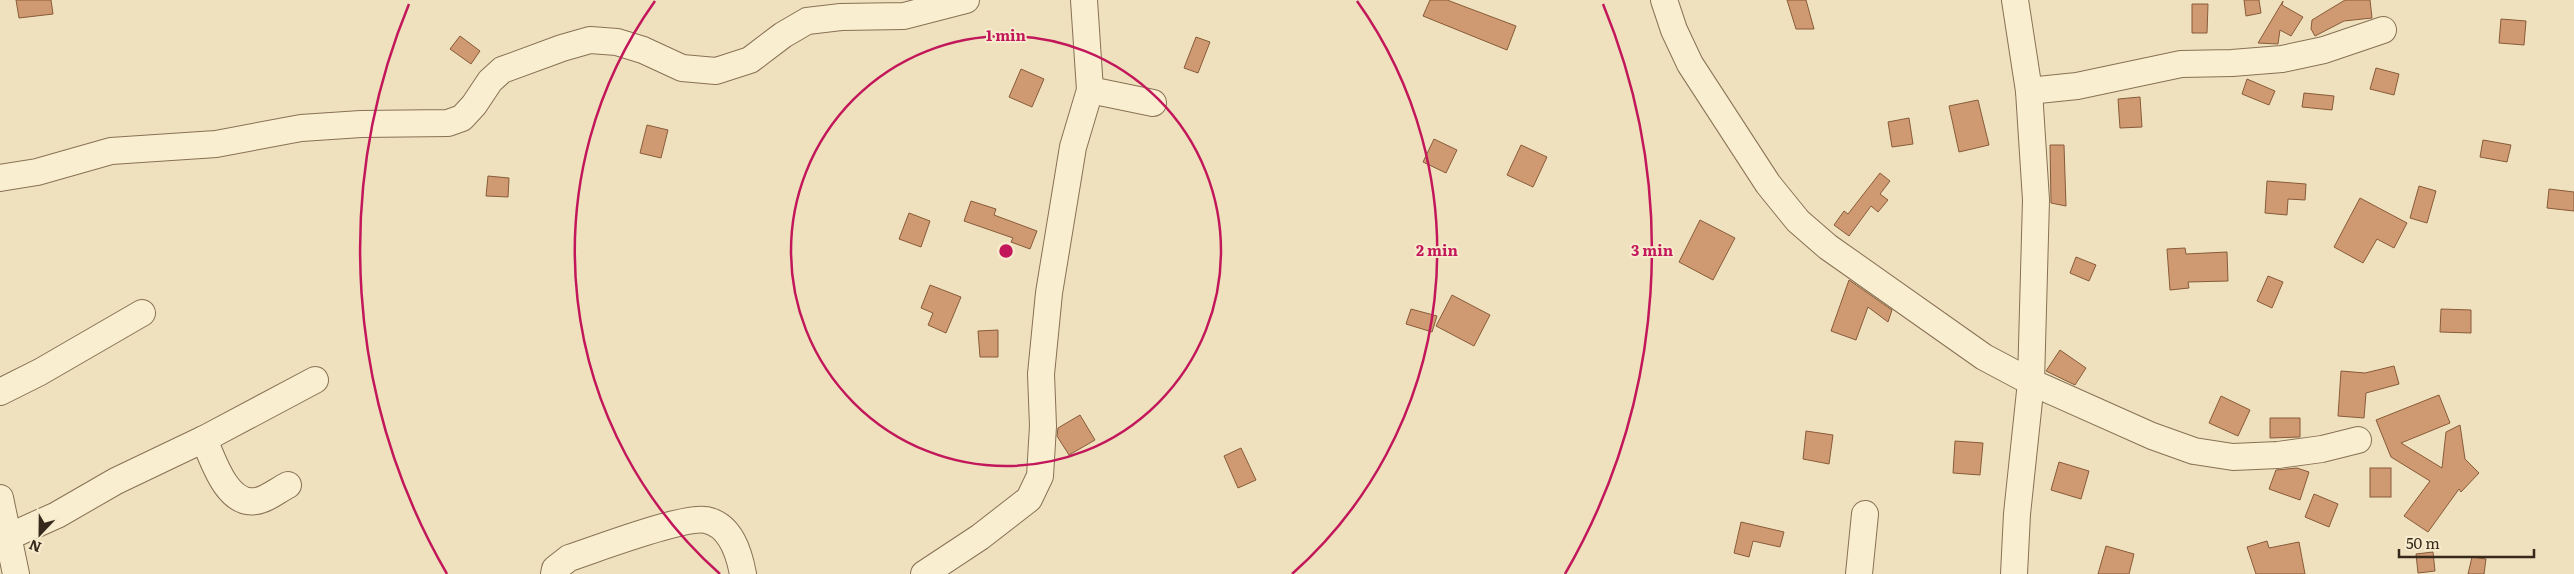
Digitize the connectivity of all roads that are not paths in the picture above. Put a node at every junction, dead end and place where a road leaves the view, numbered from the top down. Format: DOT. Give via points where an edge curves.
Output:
graph roads {
  1 [pos="966,0"];
  2 [pos="1084,0"];
  3 [pos="1664,0"];
  4 [pos="2015,0"];
  5 [pos="2384,30"];
  6 [pos="1090,90"];
  7 [pos="2029,91"];
  8 [pos="1153,103"];
  9 [pos="0,178"];
  10 [pos="142,313"];
  11 [pos="315,380"];
  12 [pos="2032,382"];
  13 [pos="0,392"];
  14 [pos="204,439"];
  15 [pos="2358,440"];
  16 [pos="288,486"];
  17 [pos="0,498"];
  18 [pos="1866,514"];
  19 [pos="8,537"];
  20 [pos="16,574"];
  21 [pos="554,574"];
  22 [pos="743,574"];
  23 [pos="924,574"];
  24 [pos="1859,574"];
  25 [pos="2014,574"];
  1 -- 9 [label="street" via="904,16 841,17 807,22 750,60 716,71 682,68 617,42 590,40 502,70 490,80 462,118 448,123 301,128 216,144 112,151 37,172"];
  2 -- 6 [label="street"];
  3 -- 12 [label="street" via="1690,64 1768,184 1798,221 1828,247 1939,327 1984,357"];
  4 -- 7 [label="street"];
  5 -- 7 [label="street" via="2324,50 2282,59 2181,64 2077,86"];
  6 -- 8 [label="street"];
  6 -- 23 [label="street" via="1072,147 1050,284 1041,374 1043,426 1040,476 1029,499"];
  7 -- 12 [label="street" via="2036,200"];
  10 -- 13 [label="street"];
  11 -- 14 [label="street"];
  12 -- 15 [label="street" via="2152,436 2194,451 2233,456 2278,455"];
  12 -- 25 [label="street" via="2017,514"];
  14 -- 16 [label="street" via="218,473 234,494 247,502 258,501"];
  14 -- 19 [label="street"];
  17 -- 19 [label="street"];
  18 -- 24 [label="street"];
  19 -- 20 [label="street"];
  21 -- 22 [label="street" via="555,569 569,558 686,521 707,520 732,540 740,556"];
}
